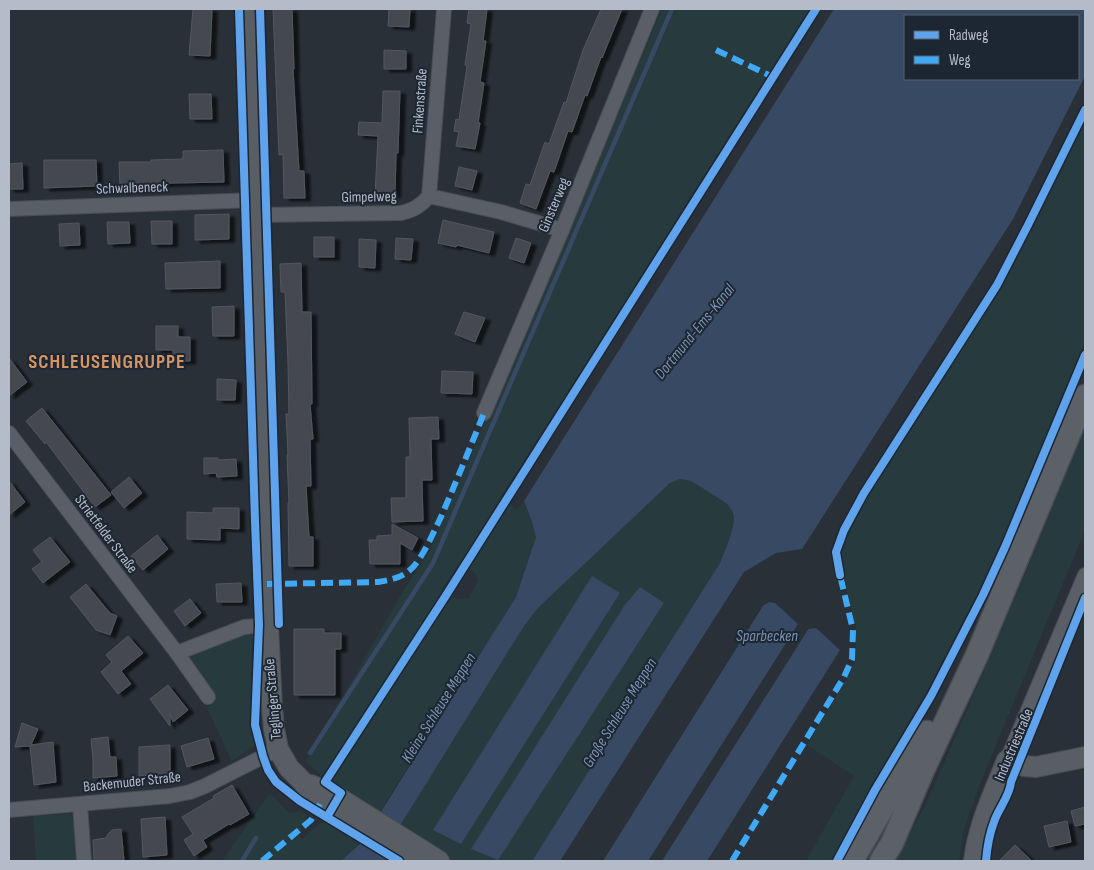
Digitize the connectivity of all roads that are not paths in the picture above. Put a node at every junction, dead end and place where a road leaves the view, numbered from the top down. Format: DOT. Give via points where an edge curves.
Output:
graph roads {
  1 [pos="250,9"];
  2 [pos="444,9"];
  3 [pos="652,9"];
  4 [pos="429,196"];
  5 [pos="256,207"];
  6 [pos="9,208"];
  7 [pos="562,230"];
  8 [pos="1085,396"];
  9 [pos="484,413"];
  10 [pos="9,433"];
  11 [pos="1085,575"];
  12 [pos="1003,594"];
  13 [pos="268,625"];
  14 [pos="176,653"];
  15 [pos="208,697"];
  16 [pos="278,749"];
  17 [pos="1085,757"];
  18 [pos="1008,760"];
  19 [pos="302,781"];
  20 [pos="80,804"];
  21 [pos="9,810"];
  22 [pos="365,824"];
  23 [pos="401,849"];
  24 [pos="84,861"];
  25 [pos="439,861"];
  26 [pos="852,861"];
  27 [pos="881,861"];
  28 [pos="974,861"];
  1 -- 5 [label="street, Teglinger Straße"];
  2 -- 4 [label="street, Finkenstraße"];
  3 -- 7 [label="street, Ginsterweg"];
  4 -- 5 [label="street, Gimpelweg" via="411,211 401,213"];
  4 -- 7 [label="street"];
  5 -- 6 [label="street, Schwalbeneck"];
  5 -- 13 [label="street, Teglinger Straße"];
  7 -- 9 [label="street, Ginsterweg"];
  8 -- 12 [label="main road"];
  10 -- 14 [label="street, Strietfelder Straße"];
  11 -- 18 [label="street, Industriestraße"];
  12 -- 26 [label="main road"];
  12 -- 27 [label="main road" via="965,684"];
  13 -- 14 [label="street" via="244,627"];
  13 -- 16 [label="street, Teglinger Straße" via="272,708"];
  14 -- 15 [label="street, Strietfelder Straße"];
  16 -- 19 [label="street, Teglinger Straße" via="289,768"];
  16 -- 20 [label="street, Backemuder Straße" via="190,792"];
  17 -- 18 [label="street" via="1036,767"];
  18 -- 28 [label="street, Industriestraße" via="982,820"];
  19 -- 22 [label="street, Teglinger Straße" via="339,798"];
  19 -- 22 [label="street, Teglinger Straße" via="320,804"];
  20 -- 21 [label="street, Backemuder Straße"];
  20 -- 24 [label="street"];
  22 -- 23 [label="street, Teglinger Straße"];
  23 -- 25 [label="street, Teglinger Straße"];
}
